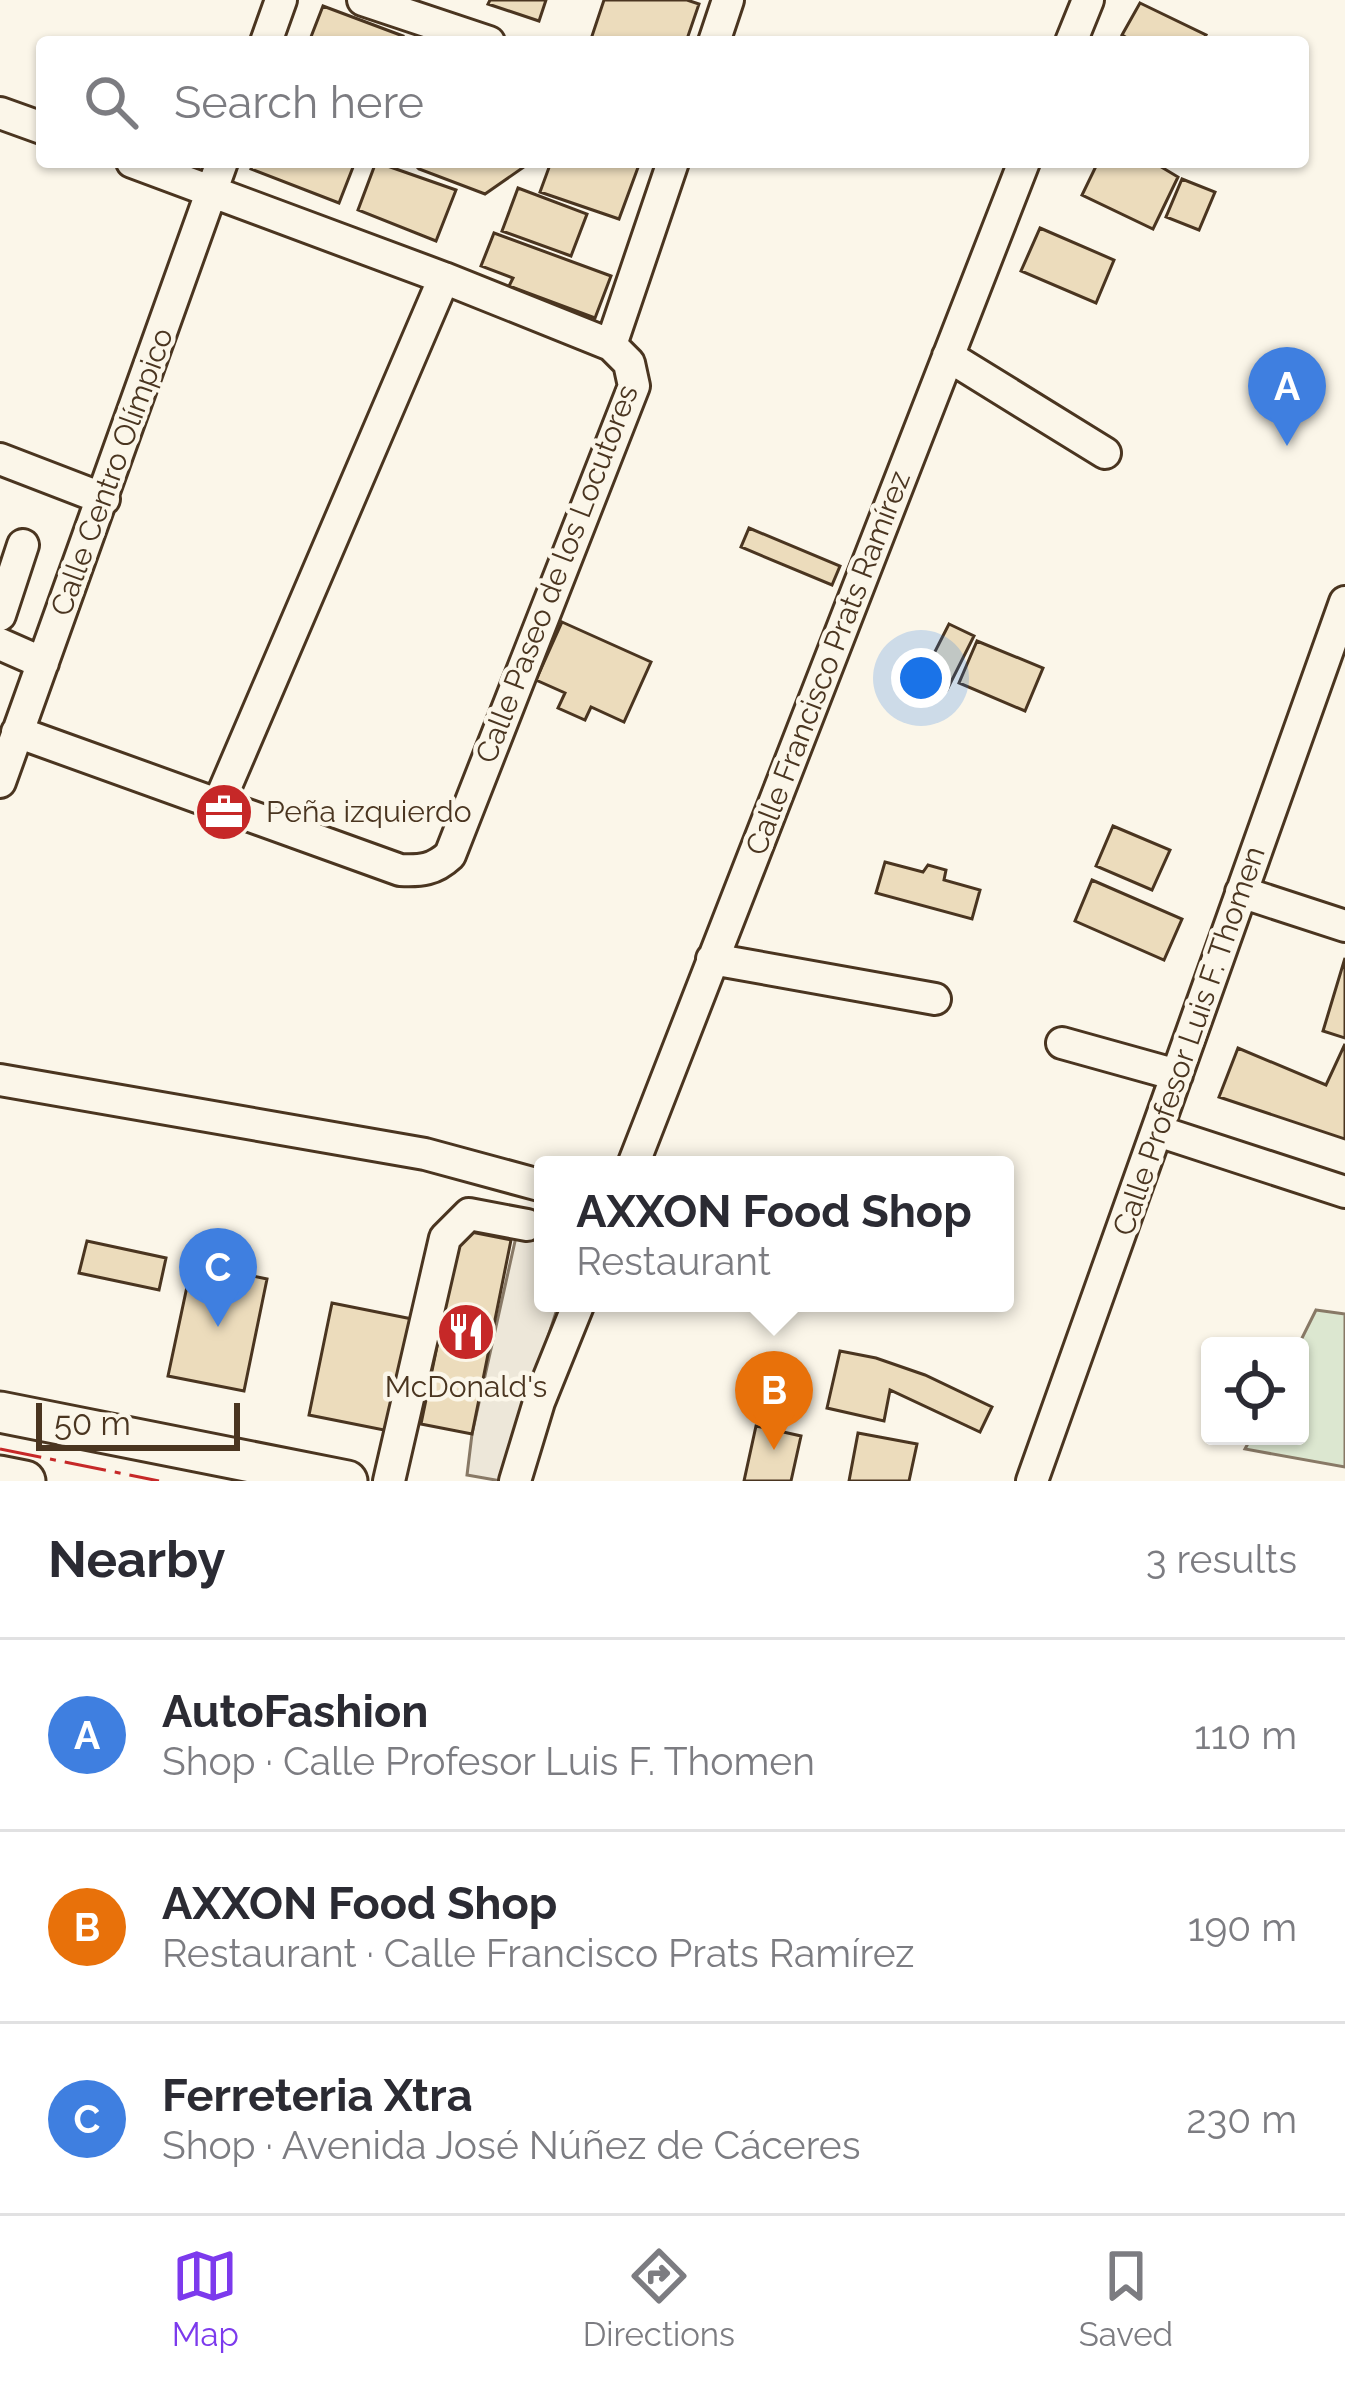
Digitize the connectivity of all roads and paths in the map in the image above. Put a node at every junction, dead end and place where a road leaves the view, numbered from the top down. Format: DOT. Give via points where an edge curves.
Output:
graph roads {
  1 [pos="281,0"];
  2 [pos="363,0"];
  3 [pos="728,0"];
  4 [pos="1088,0"];
  5 [pos="268,36"];
  6 [pos="471,36"];
  7 [pos="716,36"];
  8 [pos="1073,36"];
  9 [pos="0,113"];
  10 [pos="36,126"];
  11 [pos="148,168"];
  12 [pos="220,168"];
  13 [pos="671,168"];
  14 [pos="1022,168"];
  15 [pos="212,192"];
  16 [pos="444,278"];
  17 [pos="610,345"];
  18 [pos="948,356"];
  19 [pos="1105,454"];
  20 [pos="0,459"];
  21 [pos="104,499"];
  22 [pos="23,545"];
  23 [pos="1345,602"];
  24 [pos="0,615"];
  25 [pos="0,644"];
  26 [pos="43,663"];
  27 [pos="17,732"];
  28 [pos="0,782"];
  29 [pos="217,808"];
  30 [pos="1241,892"];
  31 [pos="1345,926"];
  32 [pos="712,959"];
  33 [pos="935,999"];
  34 [pos="1062,1043"];
  35 [pos="1177,1075"];
  36 [pos="0,1079"];
  37 [pos="1158,1131"];
  38 [pos="636,1156"];
  39 [pos="534,1184"];
  40 [pos="1345,1192"];
  41 [pos="527,1225"];
  42 [pos="574,1312"];
  43 [pos="0,1412"];
  44 [pos="0,1476"];
  45 [pos="25,1481"];
  46 [pos="347,1481"];
  47 [pos="389,1481"];
  48 [pos="515,1481"];
  49 [pos="1032,1481"];
  1 -- 5 [label="street"];
  2 -- 6 [label="street"];
  3 -- 7 [label="street"];
  4 -- 8 [label="street"];
  9 -- 10 [label="street"];
  11 -- 15 [label="street"];
  12 -- 15 [label="street, Calle Centro Olímpico"];
  13 -- 17 [label="street, Calle Paseo de los Locutores"];
  14 -- 18 [label="street, Calle Francisco Prats Ramírez"];
  15 -- 16 [label="street"];
  15 -- 21 [label="street, Calle Centro Olímpico"];
  16 -- 17 [label="street"];
  16 -- 29 [label="street"];
  17 -- 29 [label="street, Calle Paseo de los Locutores" via="629,363 634,386 450,855 422,871 400,870"];
  18 -- 19 [label="street"];
  18 -- 32 [label="street, Calle Francisco Prats Ramírez"];
  20 -- 21 [label="street"];
  21 -- 26 [label="street, Calle Centro Olímpico"];
  22 -- 24 [label="street"];
  23 -- 30 [label="street, Calle Profesor Luis F. Thomen"];
  25 -- 26 [label="street"];
  26 -- 27 [label="street, Calle Centro Olímpico"];
  27 -- 28 [label="street, Calle Centro Olímpico"];
  27 -- 29 [label="street"];
  30 -- 31 [label="street"];
  30 -- 35 [label="street, Calle Profesor Luis F. Thomen"];
  32 -- 33 [label="street"];
  32 -- 38 [label="street, Calle Francisco Prats Ramírez"];
  34 -- 35 [label="street"];
  35 -- 37 [label="street, Calle Profesor Luis F. Thomen"];
  36 -- 39 [label="street" via="425,1154"];
  37 -- 40 [label="street"];
  37 -- 49 [label="street, Calle Profesor Luis F. Thomen"];
  41 -- 47 [label="street" via="469,1214 445,1238"];
  42 -- 48 [label="street"];
  43 -- 46 [label="main road"];
  44 -- 45 [label="main road"];
}
